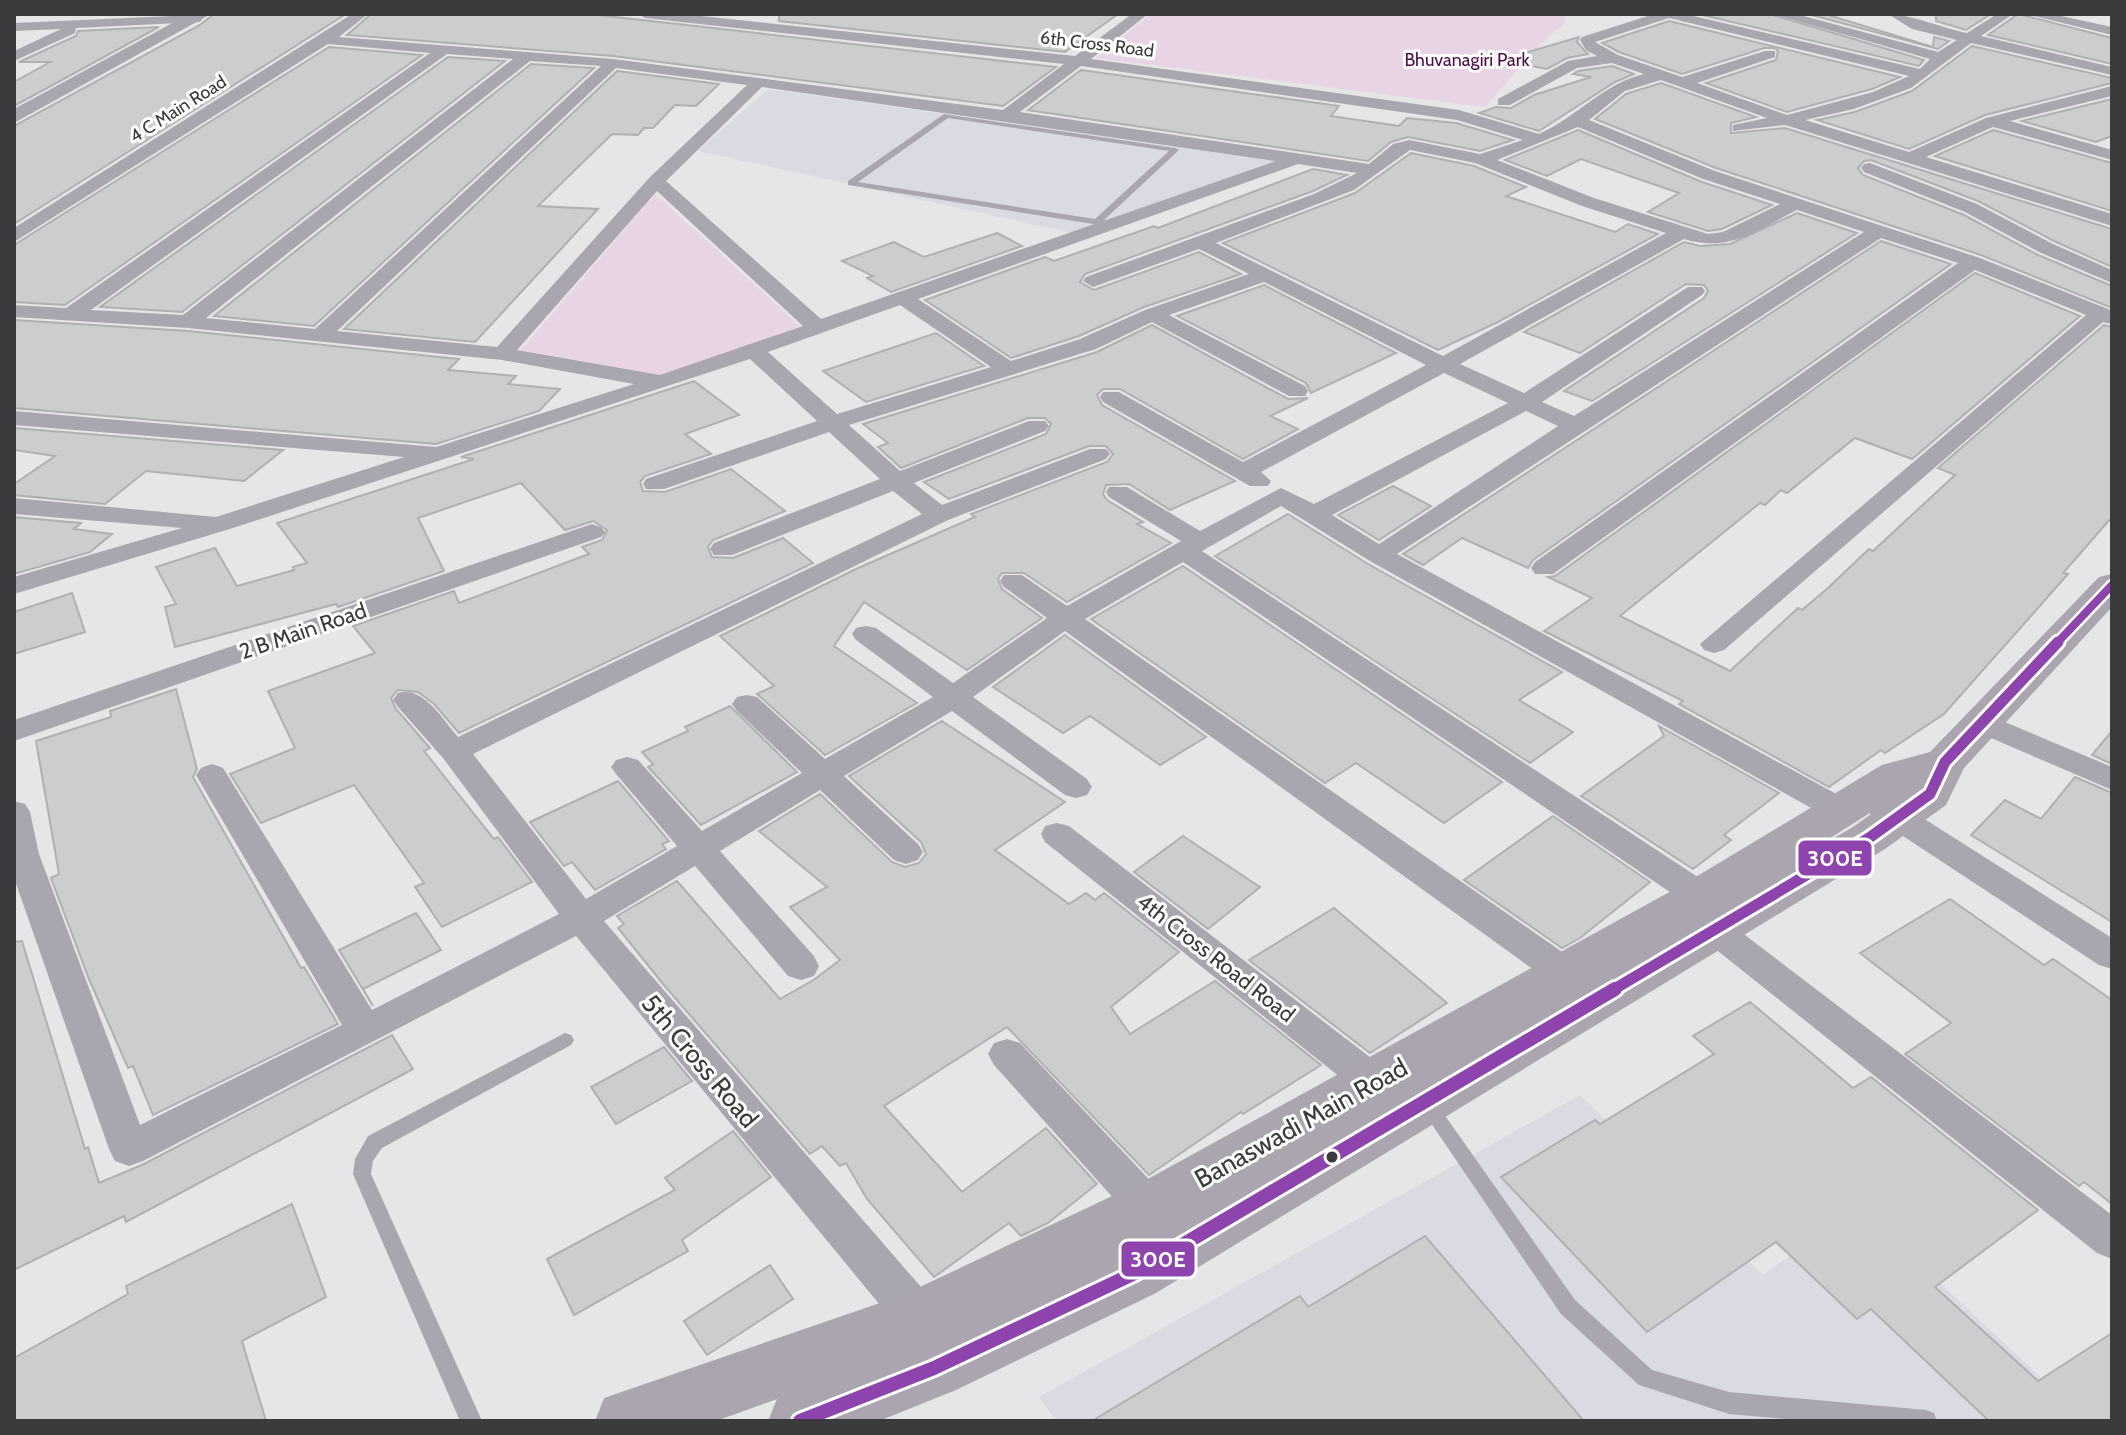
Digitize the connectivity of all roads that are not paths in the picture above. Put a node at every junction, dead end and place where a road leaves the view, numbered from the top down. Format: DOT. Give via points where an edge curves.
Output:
graph roads {
  1 [pos="361,14"];
  2 [pos="645,14"];
  3 [pos="1141,14"];
  4 [pos="1780,14"];
  5 [pos="1934,14"];
  6 [pos="2006,14"];
  7 [pos="2033,14"];
  8 [pos="1660,15"];
  9 [pos="198,16"];
  10 [pos="720,17"];
  11 [pos="1887,18"];
  12 [pos="84,24"];
  13 [pos="1917,26"];
  14 [pos="14,27"];
  15 [pos="1824,27"];
  16 [pos="2108,30"];
  17 [pos="1694,36"];
  18 [pos="1970,38"];
  19 [pos="325,40"];
  20 [pos="445,49"];
  21 [pos="529,54"];
  22 [pos="1770,54"];
  23 [pos="2046,56"];
  24 [pos="14,57"];
  25 [pos="1940,57"];
  26 [pos="1613,58"];
  27 [pos="1076,61"];
  28 [pos="613,63"];
  29 [pos="2112,71"];
  30 [pos="1920,74"];
  31 [pos="1659,76"];
  32 [pos="1683,82"];
  33 [pos="758,83"];
  34 [pos="1898,86"];
  35 [pos="2112,91"];
  36 [pos="1504,102"];
  37 [pos="1006,115"];
  38 [pos="14,117"];
  39 [pos="1787,120"];
  40 [pos="1577,121"];
  41 [pos="1992,121"];
  42 [pos="1036,124"];
  43 [pos="1739,128"];
  44 [pos="1539,139"];
  45 [pos="2112,155"];
  46 [pos="1296,159"];
  47 [pos="1480,159"];
  48 [pos="1908,159"];
  49 [pos="1870,168"];
  50 [pos="1373,170"];
  51 [pos="656,181"];
  52 [pos="1794,204"];
  53 [pos="2112,220"];
  54 [pos="1104,223"];
  55 [pos="1880,230"];
  56 [pos="1682,232"];
  57 [pos="14,236"];
  58 [pos="1200,242"];
  59 [pos="1973,262"];
  60 [pos="1266,275"];
  61 [pos="2112,277"];
  62 [pos="1093,281"];
  63 [pos="1695,291"];
  64 [pos="903,298"];
  65 [pos="14,311"];
  66 [pos="73,313"];
  67 [pos="1152,314"];
  68 [pos="2106,315"];
  69 [pos="188,322"];
  70 [pos="818,328"];
  71 [pos="319,336"];
  72 [pos="754,351"];
  73 [pos="502,354"];
  74 [pos="1441,364"];
  75 [pos="1009,369"];
  76 [pos="663,382"];
  77 [pos="1297,391"];
  78 [pos="1111,397"];
  79 [pos="1525,403"];
  80 [pos="14,418"];
  81 [pos="833,423"];
  82 [pos="1575,425"];
  83 [pos="1037,426"];
  84 [pos="441,453"];
  85 [pos="1098,454"];
  86 [pos="1242,472"];
  87 [pos="895,480"];
  88 [pos="655,484"];
  89 [pos="1118,492"];
  90 [pos="1281,495"];
  91 [pos="14,506"];
  92 [pos="939,515"];
  93 [pos="1313,515"];
  94 [pos="224,523"];
  95 [pos="592,532"];
  96 [pos="1191,546"];
  97 [pos="723,549"];
  98 [pos="1379,555"];
  99 [pos="1544,568"];
  100 [pos="1013,581"];
  101 [pos="2112,585"];
  102 [pos="14,586"];
  103 [pos="1066,618"];
  104 [pos="866,634"];
  105 [pos="1714,644"];
  106 [pos="952,698"];
  107 [pos="408,700"];
  108 [pos="747,704"];
  109 [pos="1981,722"];
  110 [pos="14,731"];
  111 [pos="454,751"];
  112 [pos="627,767"];
  113 [pos="212,775"];
  114 [pos="824,776"];
  115 [pos="2112,779"];
  116 [pos="1076,787"];
  117 [pos="1868,808"];
  118 [pos="14,812"];
  119 [pos="1057,834"];
  120 [pos="697,848"];
  121 [pos="906,852"];
  122 [pos="18,856"];
  123 [pos="1708,913"];
  124 [pos="581,918"];
  125 [pos="2112,955"];
  126 [pos="801,966"];
  127 [pos="1565,973"];
  128 [pos="365,1031"];
  129 [pos="565,1040"];
  130 [pos="1007,1054"];
  131 [pos="1374,1082"];
  132 [pos="1425,1101"];
  133 [pos="1147,1206"];
  134 [pos="2112,1240"];
  135 [pos="917,1319"];
  136 [pos="840,1345"];
  137 [pos="963,1355"];
  138 [pos="878,1409"];
  139 [pos="471,1421"];
  140 [pos="627,1421"];
  141 [pos="800,1421"];
  142 [pos="1926,1421"];
  1 -- 19 [label="street, 4 C Main Road"];
  2 -- 10 [label="street, 6th Cross Road"];
  3 -- 27 [label="street"];
  4 -- 15 [label="street"];
  5 -- 13 [label="street"];
  6 -- 18 [label="street"];
  7 -- 16 [label="street"];
  8 -- 26 [label="street" via="1587,40"];
  8 -- 30 [label="street"];
  9 -- 12 [label="street"];
  9 -- 38 [label="street"];
  10 -- 27 [label="street, 6th Cross Road"];
  11 -- 13 [label="street"];
  11 -- 15 [label="street"];
  12 -- 14 [label="street"];
  12 -- 24 [label="street"];
  13 -- 18 [label="street"];
  15 -- 25 [label="street"];
  16 -- 23 [label="street"];
  17 -- 22 [label="street"];
  18 -- 23 [label="street"];
  18 -- 25 [label="street"];
  19 -- 20 [label="street"];
  19 -- 57 [label="street, 4 C Main Road"];
  20 -- 21 [label="street"];
  20 -- 66 [label="street"];
  21 -- 28 [label="street"];
  21 -- 69 [label="street"];
  22 -- 32 [label="street"];
  22 -- 34 [label="street"];
  23 -- 29 [label="street"];
  25 -- 30 [label="street"];
  26 -- 31 [label="street"];
  26 -- 36 [label="street" via="1573,64"];
  27 -- 37 [label="street"];
  27 -- 44 [label="street, 6th Cross Road" via="1459,115"];
  28 -- 33 [label="street"];
  28 -- 71 [label="street"];
  30 -- 34 [label="street"];
  31 -- 32 [label="street"];
  31 -- 40 [label="street" via="1616,88"];
  32 -- 39 [label="street"];
  33 -- 37 [label="street"];
  33 -- 51 [label="street"];
  34 -- 39 [label="street" via="1854,104"];
  35 -- 41 [label="street"];
  37 -- 42 [label="street"];
  39 -- 43 [label="street"];
  39 -- 48 [label="street"];
  40 -- 44 [label="street"];
  40 -- 52 [label="street"];
  41 -- 45 [label="street"];
  41 -- 48 [label="street"];
  42 -- 46 [label="street"];
  42 -- 54 [label="lane" via="1175,150"];
  42 -- 54 [label="lane" via="947,116 851,183"];
  44 -- 47 [label="street"];
  46 -- 50 [label="street"];
  46 -- 54 [label="street"];
  47 -- 50 [label="street" via="1409,145"];
  47 -- 56 [label="street"];
  48 -- 53 [label="street"];
  49 -- 61 [label="street" via="1971,208"];
  50 -- 58 [label="street" via="1348,186"];
  51 -- 70 [label="street"];
  51 -- 73 [label="street"];
  52 -- 55 [label="street"];
  52 -- 56 [label="street" via="1720,239"];
  54 -- 64 [label="street"];
  55 -- 59 [label="street"];
  55 -- 82 [label="street"];
  56 -- 74 [label="street"];
  58 -- 60 [label="street"];
  58 -- 62 [label="street"];
  59 -- 68 [label="street"];
  59 -- 99 [label="street"];
  60 -- 67 [label="street"];
  60 -- 74 [label="street"];
  63 -- 79 [label="street"];
  64 -- 70 [label="street"];
  64 -- 75 [label="street"];
  65 -- 66 [label="street"];
  66 -- 69 [label="street"];
  67 -- 75 [label="street" via="1088,344"];
  67 -- 77 [label="street"];
  68 -- 105 [label="street"];
  69 -- 71 [label="street"];
  70 -- 72 [label="street"];
  71 -- 73 [label="street"];
  72 -- 76 [label="street"];
  72 -- 81 [label="street"];
  73 -- 76 [label="street"];
  74 -- 79 [label="street"];
  74 -- 86 [label="street"];
  75 -- 81 [label="street"];
  76 -- 84 [label="street"];
  78 -- 86 [label="street"];
  79 -- 82 [label="street"];
  79 -- 93 [label="street"];
  80 -- 84 [label="street"];
  81 -- 87 [label="street"];
  81 -- 88 [label="street"];
  82 -- 98 [label="street"];
  83 -- 87 [label="street"];
  84 -- 94 [label="street"];
  85 -- 92 [label="street"];
  86 -- 90 [label="street"];
  87 -- 92 [label="street"];
  87 -- 97 [label="street"];
  89 -- 96 [label="street"];
  90 -- 93 [label="street"];
  90 -- 96 [label="street"];
  91 -- 94 [label="street"];
  92 -- 111 [label="street"];
  93 -- 98 [label="street"];
  94 -- 102 [label="street"];
  95 -- 110 [label="street, 2 B Main Road"];
  96 -- 103 [label="street"];
  96 -- 123 [label="street"];
  98 -- 117 [label="street"];
  100 -- 103 [label="street"];
  101 -- 109 [label="main road, Banaswadi Main Road"];
  103 -- 106 [label="street"];
  103 -- 127 [label="street"];
  104 -- 106 [label="street"];
  106 -- 114 [label="street"];
  106 -- 116 [label="street"];
  107 -- 111 [label="street, 5th Cross Road"];
  108 -- 114 [label="street"];
  109 -- 115 [label="street"];
  109 -- 117 [label="main road, Banaswadi Main Road" via="1945,762 1930,794"];
  111 -- 124 [label="street, 5th Cross Road"];
  112 -- 120 [label="street"];
  113 -- 128 [label="street"];
  114 -- 120 [label="street"];
  114 -- 121 [label="street"];
  117 -- 123 [label="main road, Banaswadi Main Road"];
  117 -- 125 [label="street"];
  118 -- 122 [label="street"];
  119 -- 131 [label="street, 4th Cross Road Road"];
  120 -- 124 [label="street"];
  120 -- 126 [label="street"];
  122 -- 128 [label="street" via="129,1149"];
  123 -- 127 [label="main road, Banaswadi Main Road"];
  123 -- 132 [label="main road, Banaswadi Main Road"];
  123 -- 134 [label="street"];
  124 -- 128 [label="street"];
  124 -- 135 [label="street, 5th Cross Road"];
  127 -- 131 [label="main road, Banaswadi Main Road"];
  129 -- 139 [label="lane" via="375,1142 364,1159 362,1174"];
  130 -- 133 [label="street"];
  131 -- 133 [label="main road, Banaswadi Main Road"];
  132 -- 137 [label="main road, Banaswadi Main Road" via="1135,1273"];
  132 -- 142 [label="lane" via="1568,1307 1646,1378 1729,1403"];
  133 -- 135 [label="main road, Banaswadi Main Road"];
  135 -- 136 [label="main road, Banaswadi Main Road"];
  135 -- 137 [label="street, 5th Cross Road"];
  136 -- 138 [label="street"];
  136 -- 140 [label="main road, Banaswadi Main Road"];
  137 -- 138 [label="main road, Banaswadi Main Road"];
  138 -- 141 [label="main road, Banaswadi Main Road"];
}
